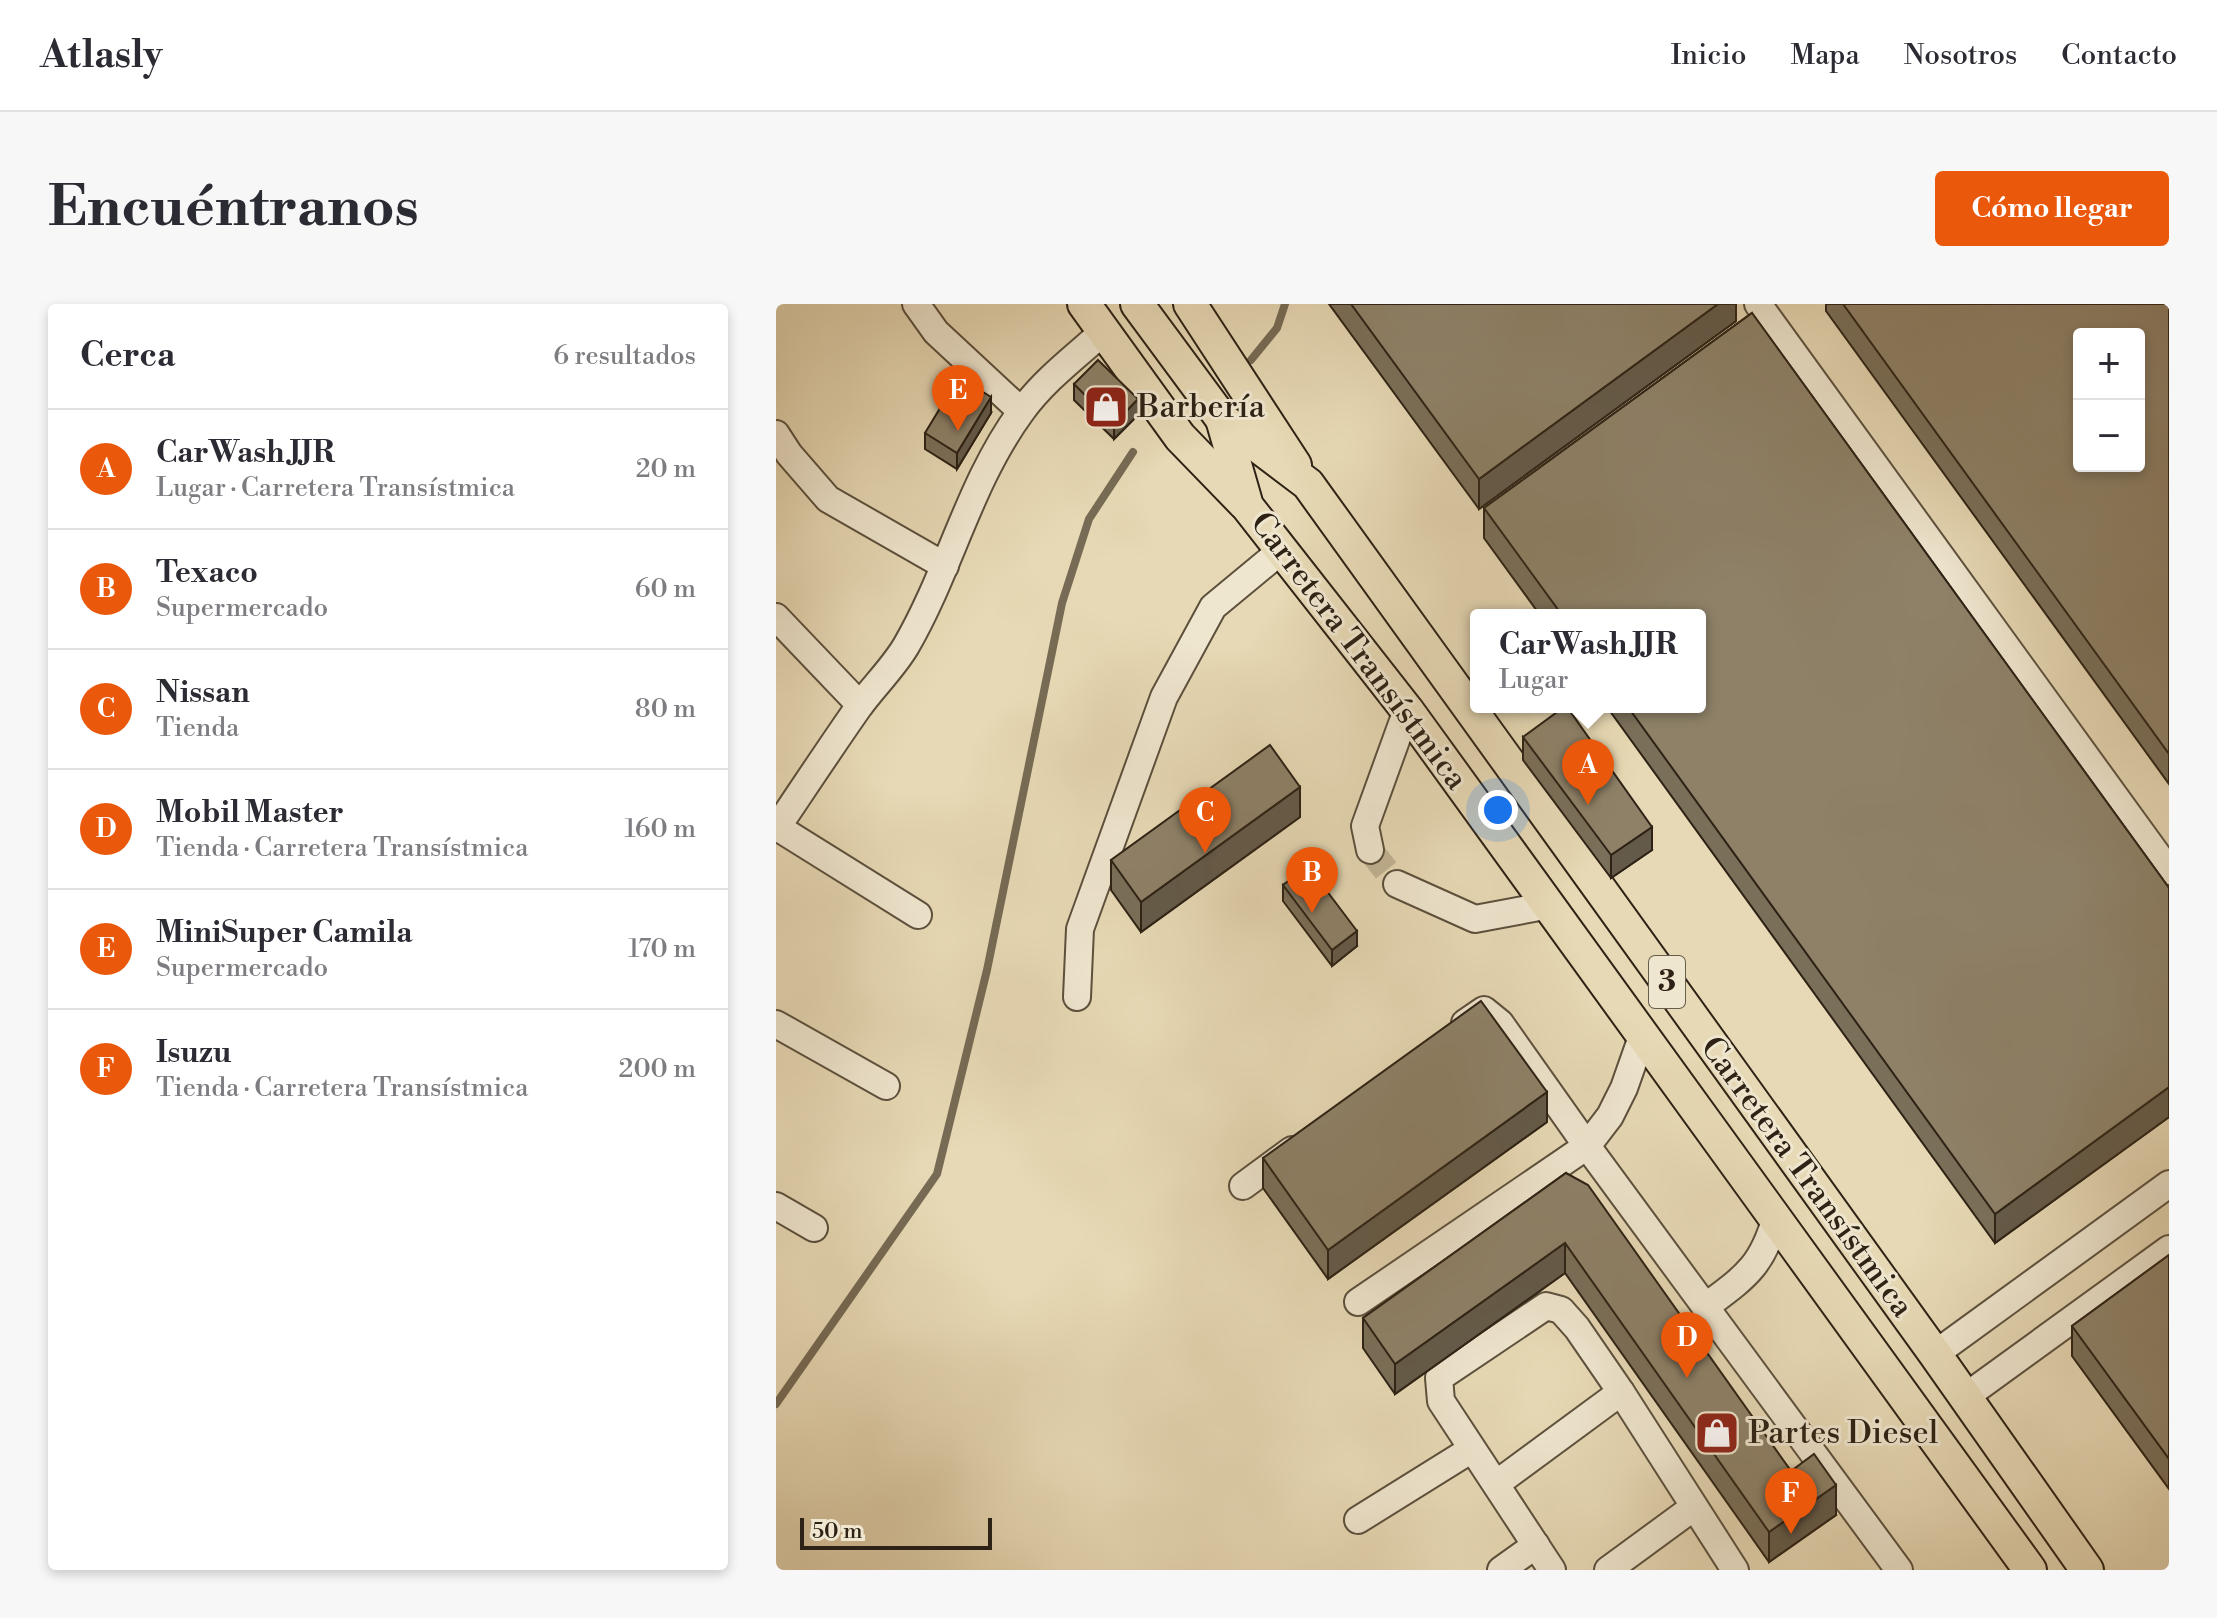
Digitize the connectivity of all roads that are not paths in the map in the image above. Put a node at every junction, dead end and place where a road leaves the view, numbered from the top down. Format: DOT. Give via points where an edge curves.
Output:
graph roads {
  1 [pos="916,304"];
  2 [pos="1084,304"];
  3 [pos="1137,304"];
  4 [pos="1190,304"];
  5 [pos="1758,304"];
  6 [pos="1103,332"];
  7 [pos="1021,411"];
  8 [pos="1222,419"];
  9 [pos="776,434"];
  10 [pos="1308,484"];
  11 [pos="1247,506"];
  12 [pos="1283,549"];
  13 [pos="945,566"];
  14 [pos="776,617"];
  15 [pos="860,705"];
  16 [pos="1470,709"];
  17 [pos="1407,710"];
  18 [pos="1473,713"];
  19 [pos="777,828"];
  20 [pos="1370,850"];
  21 [pos="2169,871"];
  22 [pos="1397,884"];
  23 [pos="1550,905"];
  24 [pos="918,915"];
  25 [pos="1077,997"];
  26 [pos="776,1024"];
  27 [pos="1643,1034"];
  28 [pos="1446,1038"];
  29 [pos="886,1086"];
  30 [pos="1306,1140"];
  31 [pos="1587,1146"];
  32 [pos="2169,1184"];
  33 [pos="1243,1186"];
  34 [pos="776,1206"];
  35 [pos="1776,1217"];
  36 [pos="814,1228"];
  37 [pos="2169,1249"];
  38 [pos="1358,1302"];
  39 [pos="1705,1307"];
  40 [pos="1935,1354"];
  41 [pos="1621,1392"];
  42 [pos="1965,1397"];
  43 [pos="1472,1449"];
  44 [pos="1496,1484"];
  45 [pos="1694,1507"];
  46 [pos="1358,1520"];
  47 [pos="1536,1545"];
  48 [pos="2026,1569"];
  49 [pos="1501,1570"];
  50 [pos="1552,1570"];
  51 [pos="1608,1570"];
  52 [pos="1735,1570"];
  53 [pos="1899,1570"];
  54 [pos="2087,1570"];
  1 -- 7 [label="street" via="936,332"];
  2 -- 6 [label="main road"];
  3 -- 8 [label="main road, Carretera Transístmica / 3"];
  4 -- 10 [label="main road"];
  5 -- 21 [label="street"];
  6 -- 7 [label="street"];
  6 -- 11 [label="main road" via="1180,437"];
  7 -- 13 [label="street" via="967,510"];
  8 -- 10 [label="main road, Carretera Transístmica / 3"];
  8 -- 11 [label="main road, Carretera Transístmica / 3"];
  9 -- 13 [label="street" via="828,499"];
  10 -- 16 [label="main road, Carretera Transístmica / 3"];
  11 -- 12 [label="main road, Carretera Transístmica / 3"];
  12 -- 17 [label="main road, Carretera Transístmica / 3"];
  12 -- 25 [label="street" via="1213,607 1164,697 1080,929"];
  13 -- 15 [label="street" via="905,649"];
  14 -- 15 [label="street"];
  15 -- 19 [label="street"];
  17 -- 20 [label="street" via="1365,826"];
  17 -- 23 [label="main road, Carretera Transístmica / 3"];
  18 -- 40 [label="main road, Carretera Transístmica / 3"];
  19 -- 24 [label="street"];
  22 -- 23 [label="street" via="1475,919"];
  23 -- 27 [label="main road, Carretera Transístmica / 3"];
  26 -- 29 [label="street"];
  27 -- 31 [label="street" via="1624,1088"];
  27 -- 35 [label="main road, Carretera Transístmica / 3"];
  28 -- 31 [label="street" via="1484,1010 1500,1023"];
  30 -- 33 [label="street"];
  31 -- 38 [label="street"];
  31 -- 39 [label="street"];
  32 -- 40 [label="street"];
  34 -- 36 [label="street"];
  35 -- 39 [label="street" via="1768,1245 1749,1274"];
  35 -- 48 [label="main road, Carretera Transístmica / 3"];
  37 -- 42 [label="street"];
  39 -- 53 [label="street"];
  40 -- 42 [label="main road, Carretera Transístmica / 3"];
  41 -- 43 [label="street" via="1577,1328 1561,1310 1546,1306 1439,1378 1441,1401"];
  41 -- 44 [label="street"];
  41 -- 45 [label="street"];
  42 -- 54 [label="main road, Carretera Transístmica / 3"];
  43 -- 44 [label="street"];
  43 -- 46 [label="street"];
  44 -- 47 [label="street"];
  45 -- 51 [label="street"];
  45 -- 52 [label="street"];
  47 -- 49 [label="street"];
  47 -- 50 [label="street"];
}
